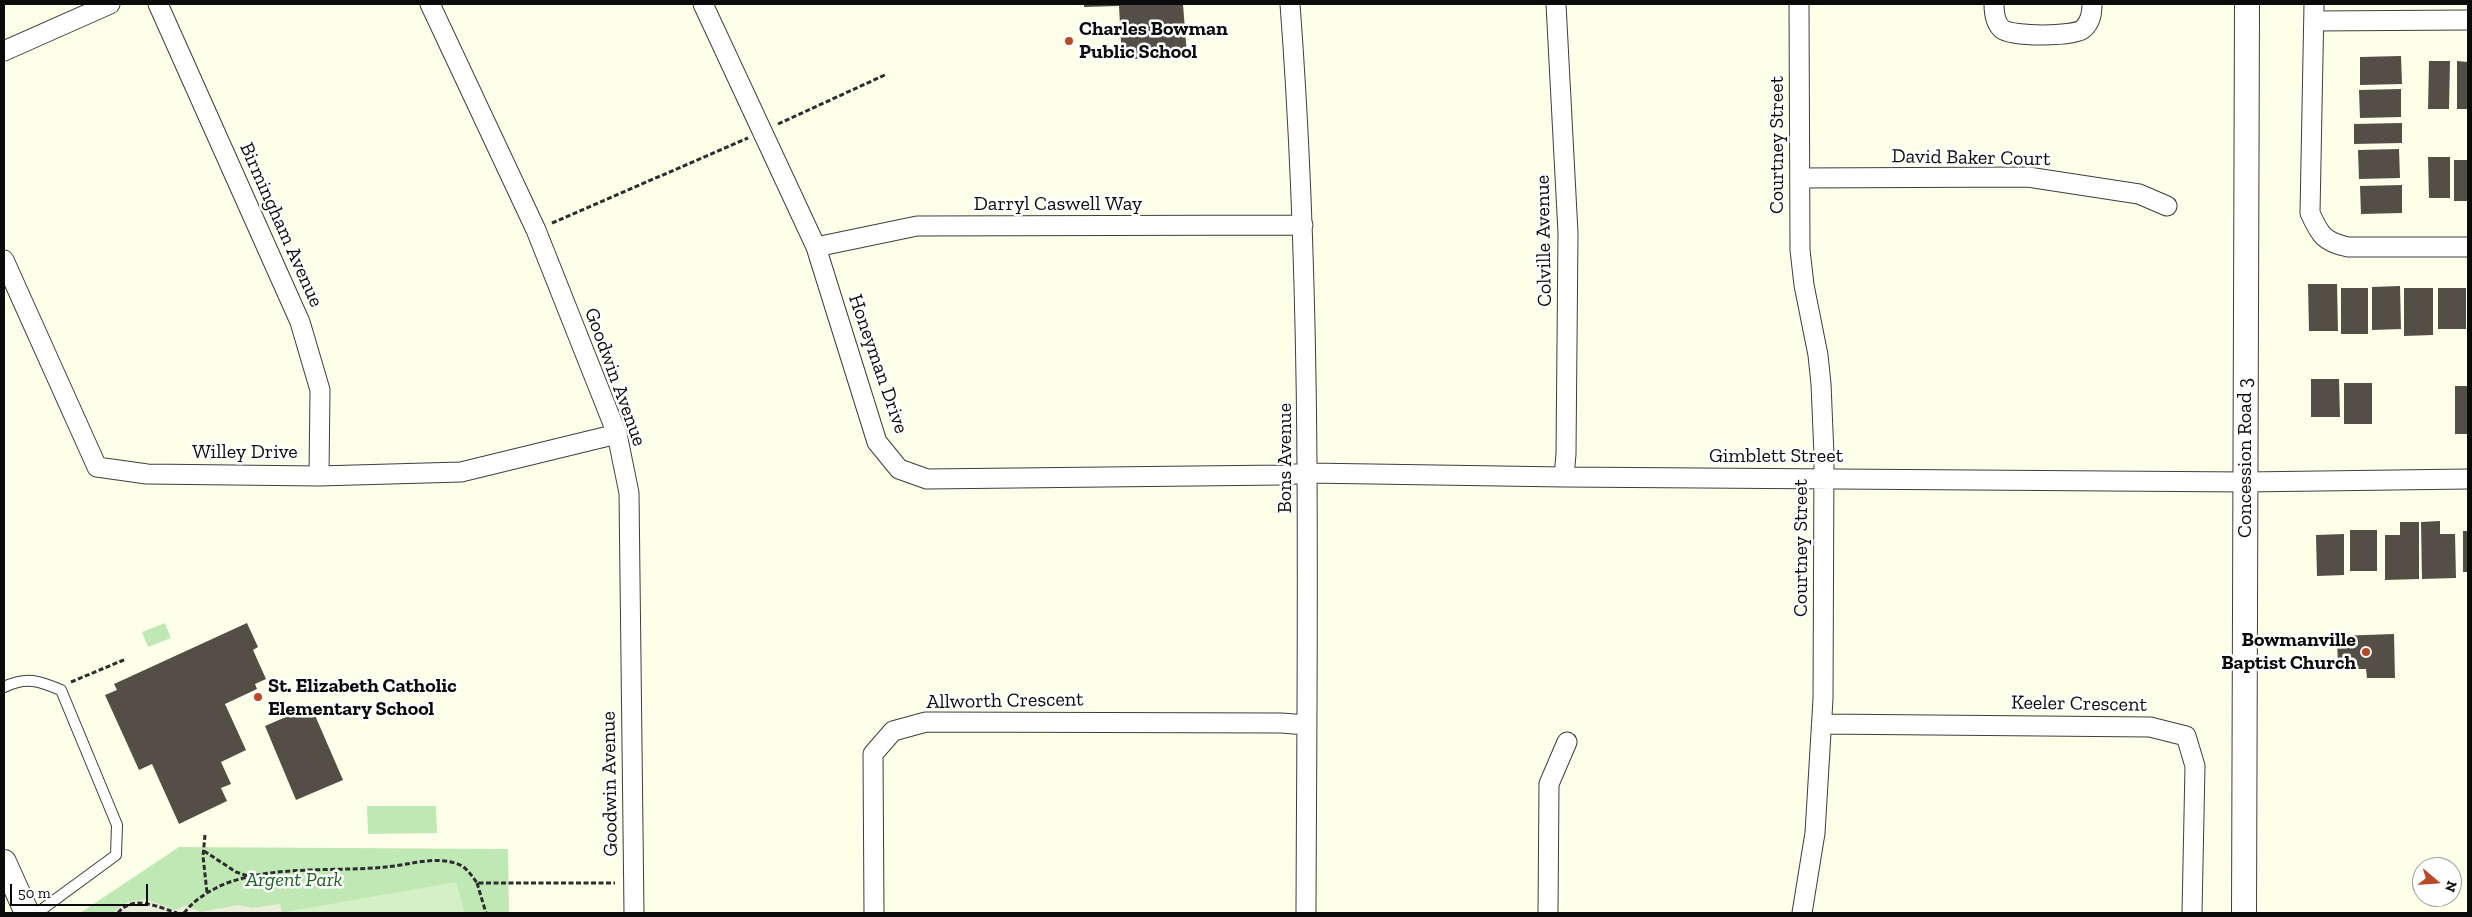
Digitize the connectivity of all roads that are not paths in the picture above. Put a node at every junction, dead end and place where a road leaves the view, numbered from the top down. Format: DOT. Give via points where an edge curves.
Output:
graph roads {
  1 [pos="110,4"];
  2 [pos="158,4"];
  3 [pos="430,4"];
  4 [pos="703,4"];
  5 [pos="1290,4"];
  6 [pos="1556,4"];
  7 [pos="1799,4"];
  8 [pos="1994,4"];
  9 [pos="2092,4"];
  10 [pos="2247,4"];
  11 [pos="2314,12"];
  12 [pos="2468,20"];
  13 [pos="4,51"];
  14 [pos="1800,178"];
  15 [pos="2167,206"];
  16 [pos="1303,225"];
  17 [pos="2468,247"];
  18 [pos="816,248"];
  19 [pos="4,260"];
  20 [pos="617,434"];
  21 [pos="1308,473"];
  22 [pos="319,476"];
  23 [pos="1564,477"];
  24 [pos="1824,478"];
  25 [pos="2468,479"];
  26 [pos="2245,482"];
  27 [pos="4,687"];
  28 [pos="1822,724"];
  29 [pos="1306,725"];
  30 [pos="1567,742"];
  31 [pos="4,862"];
  32 [pos="27,913"];
  33 [pos="37,913"];
  34 [pos="634,913"];
  35 [pos="874,913"];
  36 [pos="1306,913"];
  37 [pos="1548,913"];
  38 [pos="1802,913"];
  39 [pos="2192,913"];
  40 [pos="2244,913"];
  1 -- 13 [label="street"];
  2 -- 22 [label="street, Birmingham Avenue" via="300,322 320,390"];
  3 -- 20 [label="street, Goodwin Avenue" via="536,230"];
  4 -- 18 [label="street, Honeyman Drive"];
  5 -- 16 [label="street, Bons Avenue"];
  6 -- 23 [label="street, Colville Avenue" via="1568,233"];
  7 -- 14 [label="street, Courtney Street"];
  8 -- 9 [label="street" via="1996,20 2002,29 2013,34 2072,34 2083,29 2091,18"];
  10 -- 26 [label="street, Concession Road 3"];
  11 -- 12 [label="street"];
  11 -- 17 [label="street" via="2310,213 2318,231 2330,244 2348,247"];
  14 -- 15 [label="street, David Baker Court" via="2028,177 2139,194"];
  14 -- 24 [label="street, Courtney Street" via="1800,250 1822,384"];
  16 -- 18 [label="street, Darryl Caswell Way" via="917,226"];
  16 -- 21 [label="street, Bons Avenue"];
  18 -- 21 [label="street, Honeyman Drive" via="877,442 899,470 927,479"];
  19 -- 22 [label="street, Willey Drive" via="97,468 147,474"];
  20 -- 22 [label="street, Willey Drive" via="461,472"];
  20 -- 34 [label="street, Goodwin Avenue" via="628,493"];
  21 -- 23 [label="street, Gimblett Street"];
  21 -- 29 [label="street, Bons Avenue"];
  23 -- 24 [label="street, Gimblett Street"];
  24 -- 26 [label="street, Gimblett Street"];
  24 -- 28 [label="street, Courtney Street"];
  25 -- 26 [label="street, Gimblett Street"];
  26 -- 40 [label="street, Concession Road 3"];
  27 -- 33 [label="lane" via="18,680 40,681 61,690 117,825 116,854"];
  28 -- 38 [label="street, Courtney Street" via="1815,832"];
  28 -- 39 [label="street, Keeler Crescent" via="2150,726 2186,736 2195,766"];
  29 -- 35 [label="street, Allworth Crescent" via="926,722 893,731 874,754"];
  29 -- 36 [label="street, Bons Avenue"];
  30 -- 37 [label="street" via="1549,784"];
  31 -- 32 [label="street"];
}
